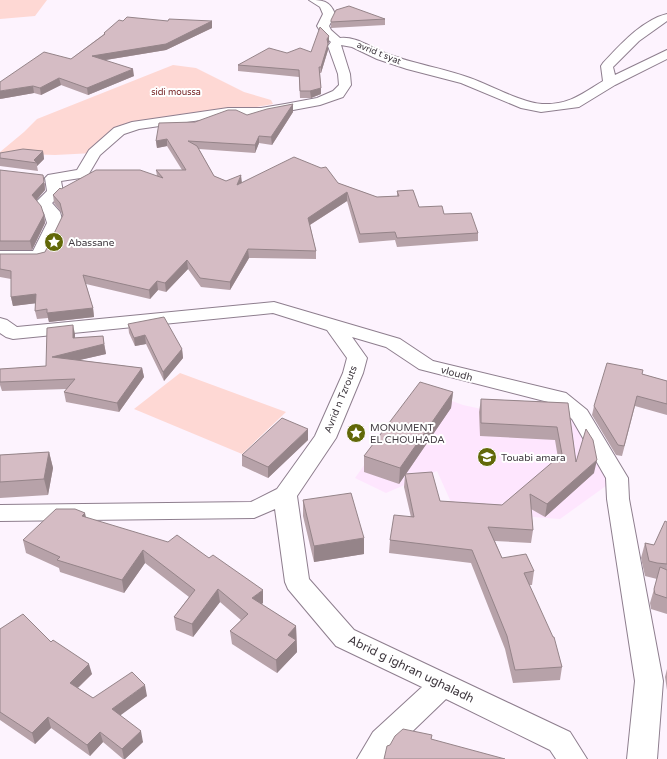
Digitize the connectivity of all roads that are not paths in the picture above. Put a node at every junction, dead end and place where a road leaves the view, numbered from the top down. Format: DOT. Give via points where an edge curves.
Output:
graph roads {
  1 [pos="314,0"];
  2 [pos="667,17"];
  3 [pos="337,42"];
  4 [pos="667,54"];
  5 [pos="610,82"];
  6 [pos="0,256"];
  7 [pos="0,324"];
  8 [pos="334,326"];
  9 [pos="285,495"];
  10 [pos="0,513"];
  11 [pos="443,685"];
  12 [pos="372,759"];
  13 [pos="572,759"];
  14 [pos="642,759"];
  1 -- 3 [label="street" via="324,4 328,9 330,14 323,26"];
  2 -- 5 [label="street" via="646,29 608,66"];
  3 -- 5 [label="street, avrid t syat" via="356,44 411,66 465,80 526,106 541,108 574,104"];
  3 -- 6 [label="street" via="334,46 344,74 345,85 338,94 320,101 285,108 261,112 228,112 136,125 119,132 94,153 82,174 46,177 55,192 43,203 52,212 55,223 39,256"];
  4 -- 5 [label="street, avrid t syat"];
  7 -- 8 [label="street" via="13,333 274,307"];
  8 -- 9 [label="street, Avrid n Tzrouts" via="356,358 352,373 325,438"];
  8 -- 14 [label="street, vloudh" via="393,343 426,364 559,398 580,415 617,478 618,499 649,681"];
  9 -- 10 [label="street, Avrid n Tzrouts" via="254,510"];
  9 -- 11 [label="street, Abrid g ighran ughaladh" via="297,582 345,638"];
  11 -- 12 [label="street" via="383,741"];
  11 -- 13 [label="street, Abrid g ighran ughaladh" via="560,741"];
}
